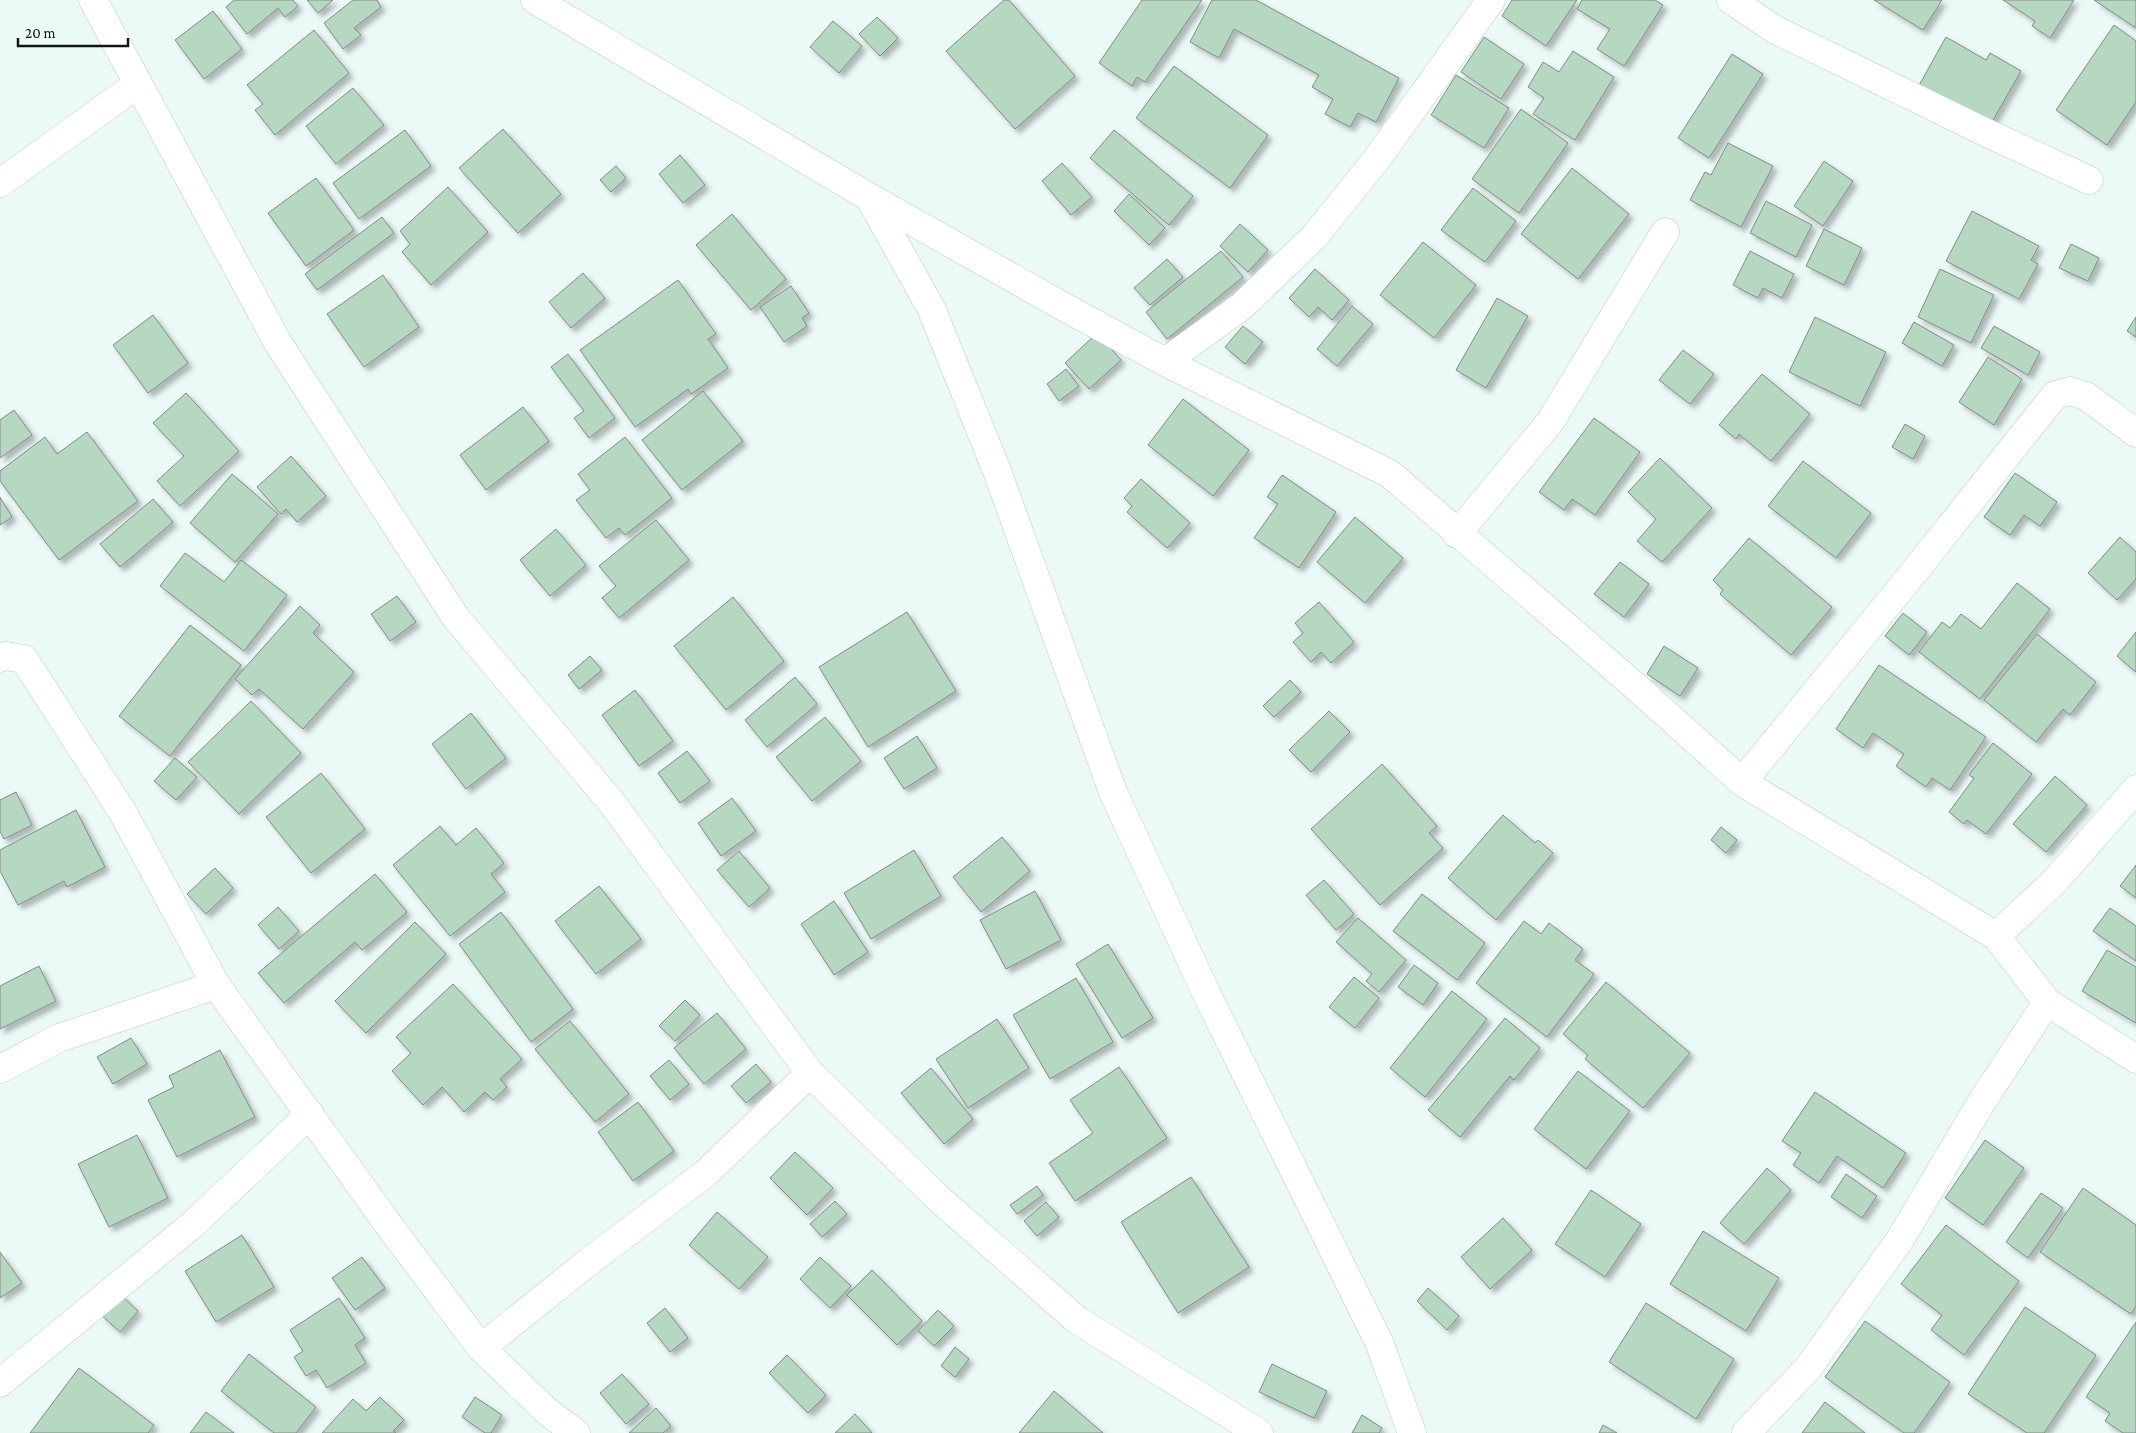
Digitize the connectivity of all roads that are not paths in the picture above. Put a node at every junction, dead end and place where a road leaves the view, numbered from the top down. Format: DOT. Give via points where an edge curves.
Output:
graph roads {
  1 [pos="93,0"];
  2 [pos="535,0"];
  3 [pos="1491,0"];
  4 [pos="1731,0"];
  5 [pos="138,84"];
  6 [pos="2089,180"];
  7 [pos="0,183"];
  8 [pos="868,197"];
  9 [pos="1665,232"];
  10 [pos="1165,362"];
  11 [pos="2136,433"];
  12 [pos="1458,534"];
  13 [pos="0,658"];
  14 [pos="1742,782"];
  15 [pos="2136,789"];
  16 [pos="1996,936"];
  17 [pos="216,985"];
  18 [pos="2047,1002"];
  19 [pos="2136,1059"];
  20 [pos="0,1069"];
  21 [pos="810,1073"];
  22 [pos="310,1114"];
  23 [pos="481,1348"];
  24 [pos="0,1383"];
  25 [pos="576,1433"];
  26 [pos="1259,1433"];
  27 [pos="1412,1433"];
  28 [pos="1746,1433"];
  1 -- 5 [label="street"];
  2 -- 8 [label="street"];
  3 -- 10 [label="street" via="1376,160 1314,237 1242,306"];
  4 -- 6 [label="street" via="1774,28"];
  5 -- 7 [label="street"];
  5 -- 21 [label="street" via="278,343 456,618 612,803"];
  8 -- 10 [label="street"];
  8 -- 27 [label="street" via="931,308 997,470 1112,792 1209,999 1379,1342"];
  9 -- 12 [label="street" via="1550,422"];
  10 -- 12 [label="street" via="1390,474"];
  11 -- 14 [label="street" via="2086,396 2070,391 2055,395"];
  12 -- 14 [label="street"];
  13 -- 17 [label="street" via="24,659 122,811"];
  14 -- 16 [label="street"];
  15 -- 16 [label="street" via="2053,883"];
  16 -- 18 [label="street"];
  17 -- 20 [label="street" via="59,1038"];
  17 -- 22 [label="street"];
  18 -- 19 [label="street"];
  18 -- 28 [label="street" via="1981,1103 1899,1241 1808,1368"];
  21 -- 23 [label="street" via="706,1173"];
  21 -- 26 [label="street" via="938,1198 1078,1320"];
  22 -- 23 [label="street"];
  22 -- 24 [label="street" via="192,1226"];
  23 -- 25 [label="street" via="548,1413"];
}
